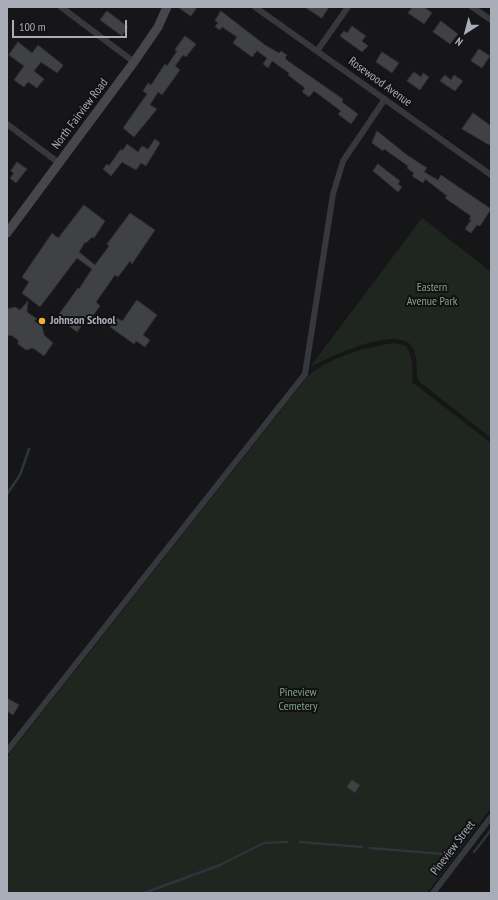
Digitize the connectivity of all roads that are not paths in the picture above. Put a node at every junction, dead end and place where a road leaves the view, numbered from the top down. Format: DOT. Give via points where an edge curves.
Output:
graph roads {
  1 [pos="61,7"];
  2 [pos="167,7"];
  3 [pos="255,7"];
  4 [pos="348,7"];
  5 [pos="472,7"];
  6 [pos="491,20"];
  7 [pos="317,50"];
  8 [pos="134,62"];
  9 [pos="385,99"];
  10 [pos="7,124"];
  11 [pos="59,163"];
  12 [pos="491,175"];
  13 [pos="7,232"];
  14 [pos="7,751"];
  15 [pos="491,817"];
  16 [pos="433,893"];
  1 -- 8 [label="street"];
  2 -- 8 [label="main road, North Fairview Road" via="158,27"];
  3 -- 7 [label="street, Rosewood Avenue"];
  4 -- 7 [label="street"];
  5 -- 6 [label="street"];
  7 -- 9 [label="street, Rosewood Avenue"];
  8 -- 11 [label="main road, North Fairview Road"];
  9 -- 12 [label="street, Rosewood Avenue"];
  9 -- 14 [label="street" via="349,149 338,175 305,374"];
  10 -- 11 [label="street"];
  11 -- 13 [label="main road, North Fairview Road"];
  15 -- 16 [label="street, Pineview Street"];
}
